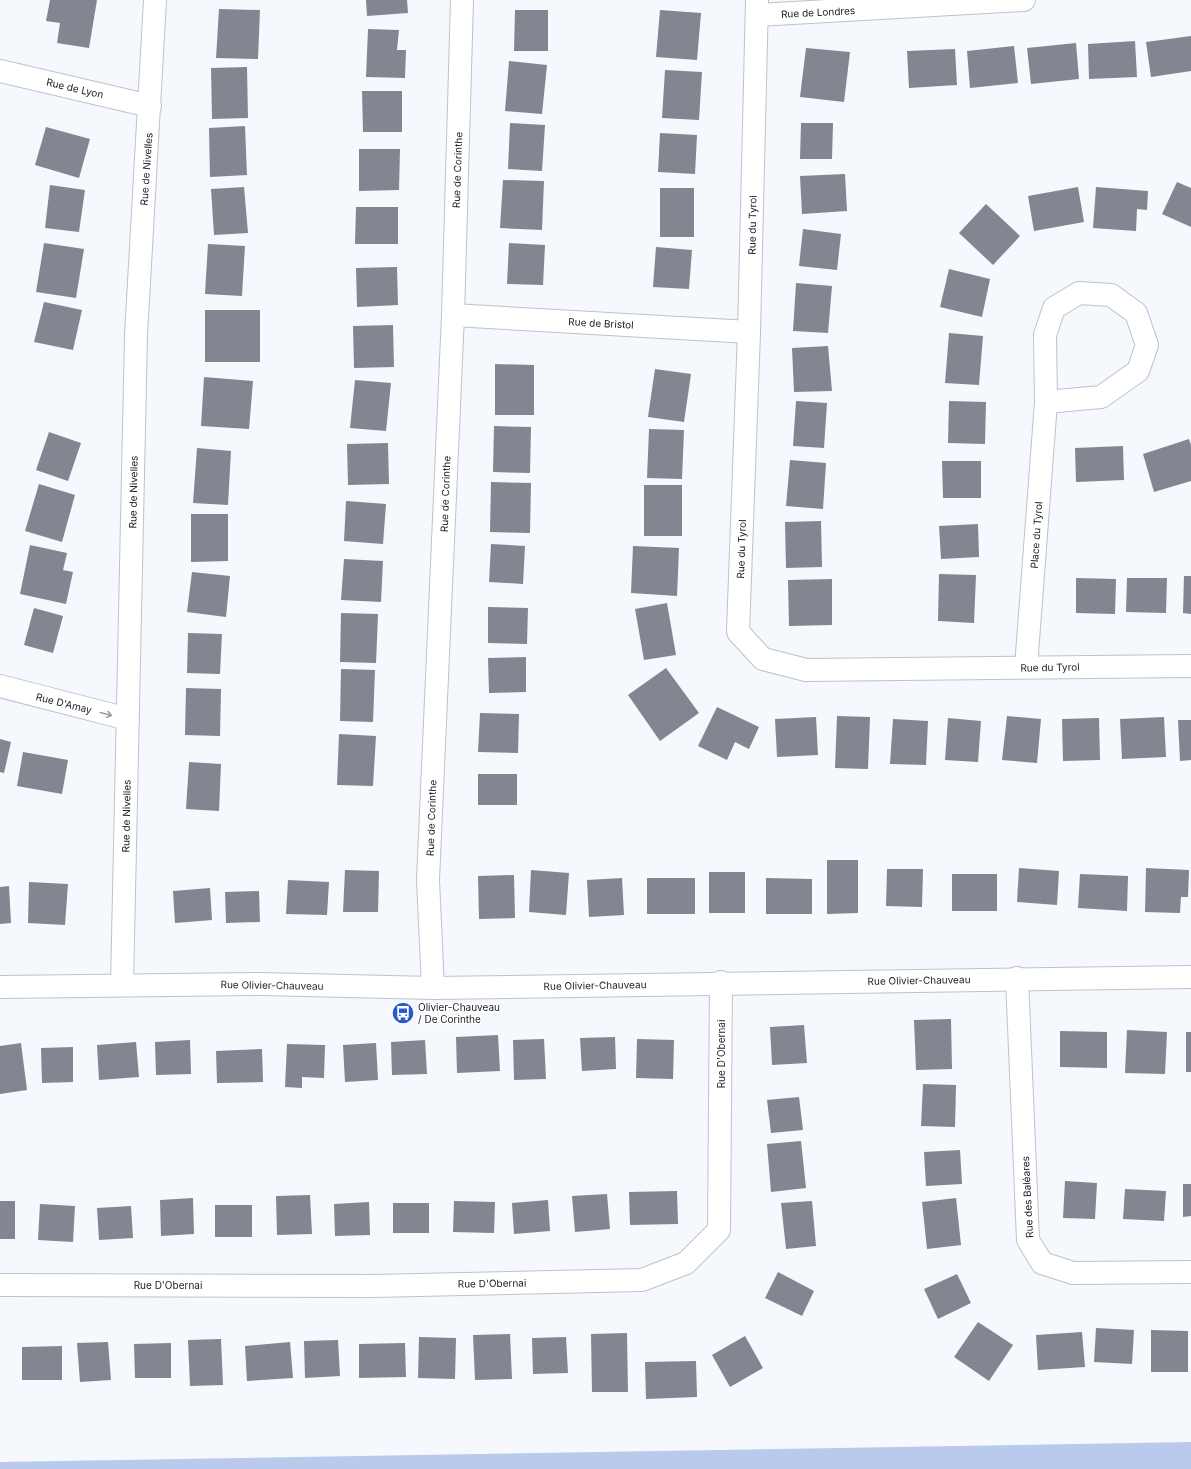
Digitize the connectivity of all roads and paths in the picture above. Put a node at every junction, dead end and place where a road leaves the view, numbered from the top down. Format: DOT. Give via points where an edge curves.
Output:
graph roads {
  1 [pos="155,0"];
  2 [pos="462,0"];
  3 [pos="1024,0"];
  4 [pos="757,8"];
  5 [pos="0,71"];
  6 [pos="150,106"];
  7 [pos="453,315"];
  8 [pos="749,332"];
  9 [pos="1046,402"];
  10 [pos="1191,666"];
  11 [pos="1026,667"];
  12 [pos="0,686"];
  13 [pos="128,720"];
  14 [pos="1191,977"];
  15 [pos="1018,978"];
  16 [pos="721,982"];
  17 [pos="122,985"];
  18 [pos="0,987"];
  19 [pos="434,988"];
  20 [pos="1191,1272"];
  21 [pos="0,1285"];
  1 -- 6 [label="street, Rue de Nivelles"];
  2 -- 7 [label="street, Rue de Corinthe"];
  3 -- 4 [label="street, Rue de Londres"];
  4 -- 8 [label="street, Rue du Tyrol"];
  5 -- 6 [label="street, Rue de Lyon"];
  6 -- 13 [label="street, Rue de Nivelles" via="136,335"];
  7 -- 8 [label="street, Rue de Bristol"];
  7 -- 19 [label="street, Rue de Corinthe" via="428,880"];
  8 -- 11 [label="street, Rue du Tyrol" via="738,632 763,659 806,670"];
  9 -- 9 [label="street, Place du Tyrol" via="1101,397 1138,371 1147,345 1136,313 1111,296 1079,293 1054,308 1045,335"];
  9 -- 11 [label="street, Place du Tyrol"];
  10 -- 11 [label="street, Rue du Tyrol"];
  12 -- 13 [label="street, Rue D'Amay, one-way"];
  13 -- 17 [label="street, Rue de Nivelles"];
  14 -- 15 [label="street, Rue Olivier-Chauveau"];
  15 -- 16 [label="street, Rue Olivier-Chauveau"];
  15 -- 20 [label="street, Rue des Baléares" via="1028,1240 1042,1263 1073,1273"];
  16 -- 19 [label="street, Rue Olivier-Chauveau"];
  16 -- 21 [label="street, Rue D'Obernai" via="719,1230 686,1264 642,1280 372,1286"];
  17 -- 18 [label="street, Rue Olivier-Chauveau"];
  17 -- 19 [label="street, Rue Olivier-Chauveau" via="260,984"];
}
